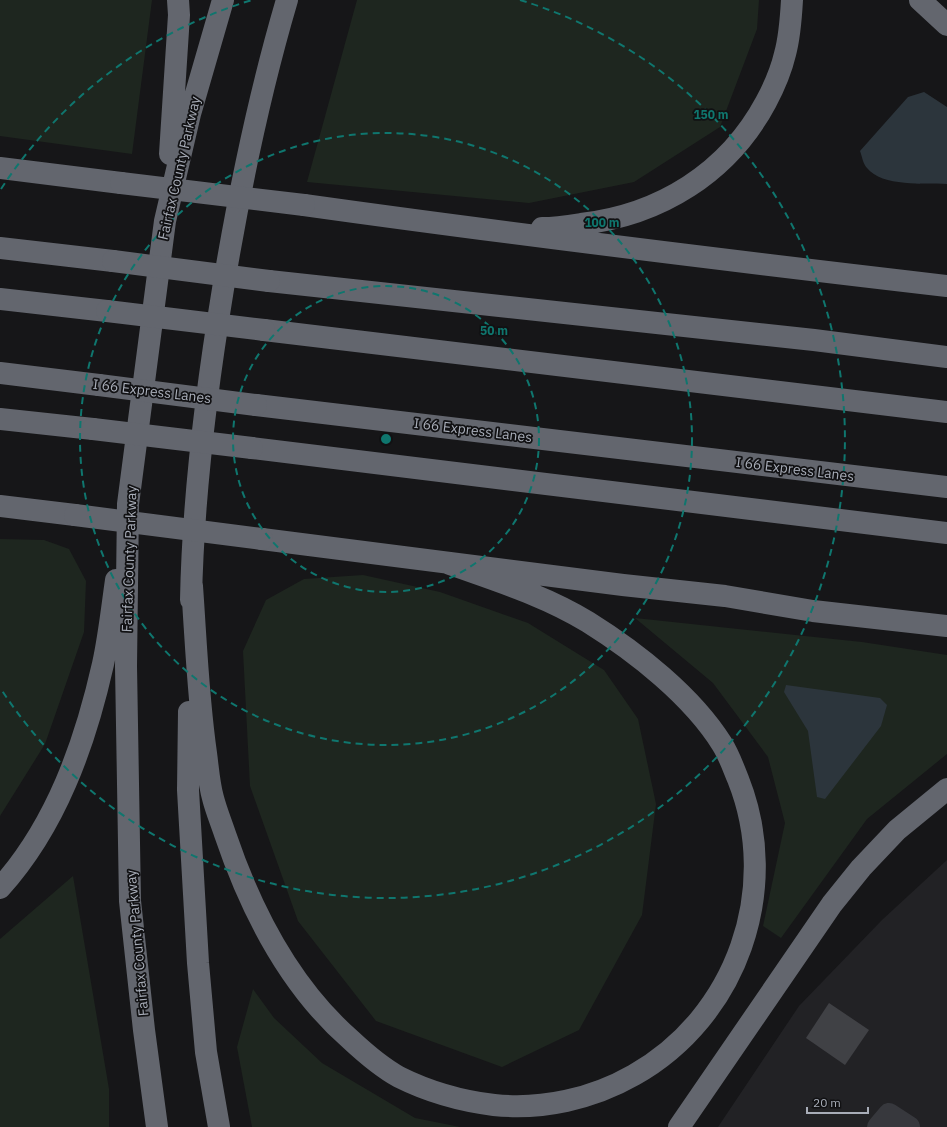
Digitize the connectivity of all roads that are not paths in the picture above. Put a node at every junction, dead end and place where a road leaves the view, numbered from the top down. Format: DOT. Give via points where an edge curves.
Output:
graph roads {
  1 [pos="178,0"];
  2 [pos="222,0"];
  3 [pos="287,0"];
  4 [pos="300,0"];
  5 [pos="792,0"];
  6 [pos="920,0"];
  7 [pos="947,25"];
  8 [pos="259,102"];
  9 [pos="169,167"];
  10 [pos="0,168"];
  11 [pos="452,226"];
  12 [pos="0,248"];
  13 [pos="947,286"];
  14 [pos="0,299"];
  15 [pos="947,357"];
  16 [pos="0,373"];
  17 [pos="947,412"];
  18 [pos="0,419"];
  19 [pos="947,487"];
  20 [pos="128,504"];
  21 [pos="0,506"];
  22 [pos="947,533"];
  23 [pos="447,562"];
  24 [pos="192,586"];
  25 [pos="947,626"];
  26 [pos="947,789"];
  27 [pos="0,888"];
  28 [pos="157,1127"];
  29 [pos="219,1127"];
  30 [pos="679,1127"];
  31 [pos="878,1127"];
  32 [pos="908,1127"];
  1 -- 9 [label="highway"];
  2 -- 20 [label="highway, Fairfax County Parkway" via="190,114 165,221"];
  3 -- 8 [label="highway"];
  4 -- 8 [label="highway"];
  5 -- 11 [label="highway" via="785,55 762,110 742,139 716,166 693,184 639,212 589,224 553,228"];
  6 -- 7 [label="highway"];
  8 -- 24 [label="highway" via="229,249 211,358 193,543"];
  10 -- 11 [label="highway, bridge"];
  11 -- 13 [label="highway"];
  12 -- 15 [label="highway, bridge" via="269,281 806,339"];
  14 -- 17 [label="highway, bridge"];
  16 -- 19 [label="highway, I 66 Express Lanes, bridge"];
  18 -- 22 [label="highway, bridge"];
  20 -- 27 [label="highway" via="103,662 87,728 63,789 46,822 26,855"];
  20 -- 28 [label="highway, Fairfax County Parkway" via="126,666 130,902"];
  21 -- 23 [label="highway, bridge"];
  23 -- 24 [label="highway" via="535,595 586,621 641,659 680,694 715,735 731,761 750,817 755,872 751,912 740,952 721,992 696,1025 667,1053 616,1084 563,1101 524,1106 473,1102 436,1093 400,1078 336,1028 298,982 266,933 251,902 212,796 201,720"];
  23 -- 25 [label="highway" via="726,596 813,611"];
  24 -- 29 [label="highway" via="188,790 206,1052"];
  26 -- 30 [label="highway" via="897,830 832,904"];
  31 -- 32 [label="lane" via="890,1114"];
}
